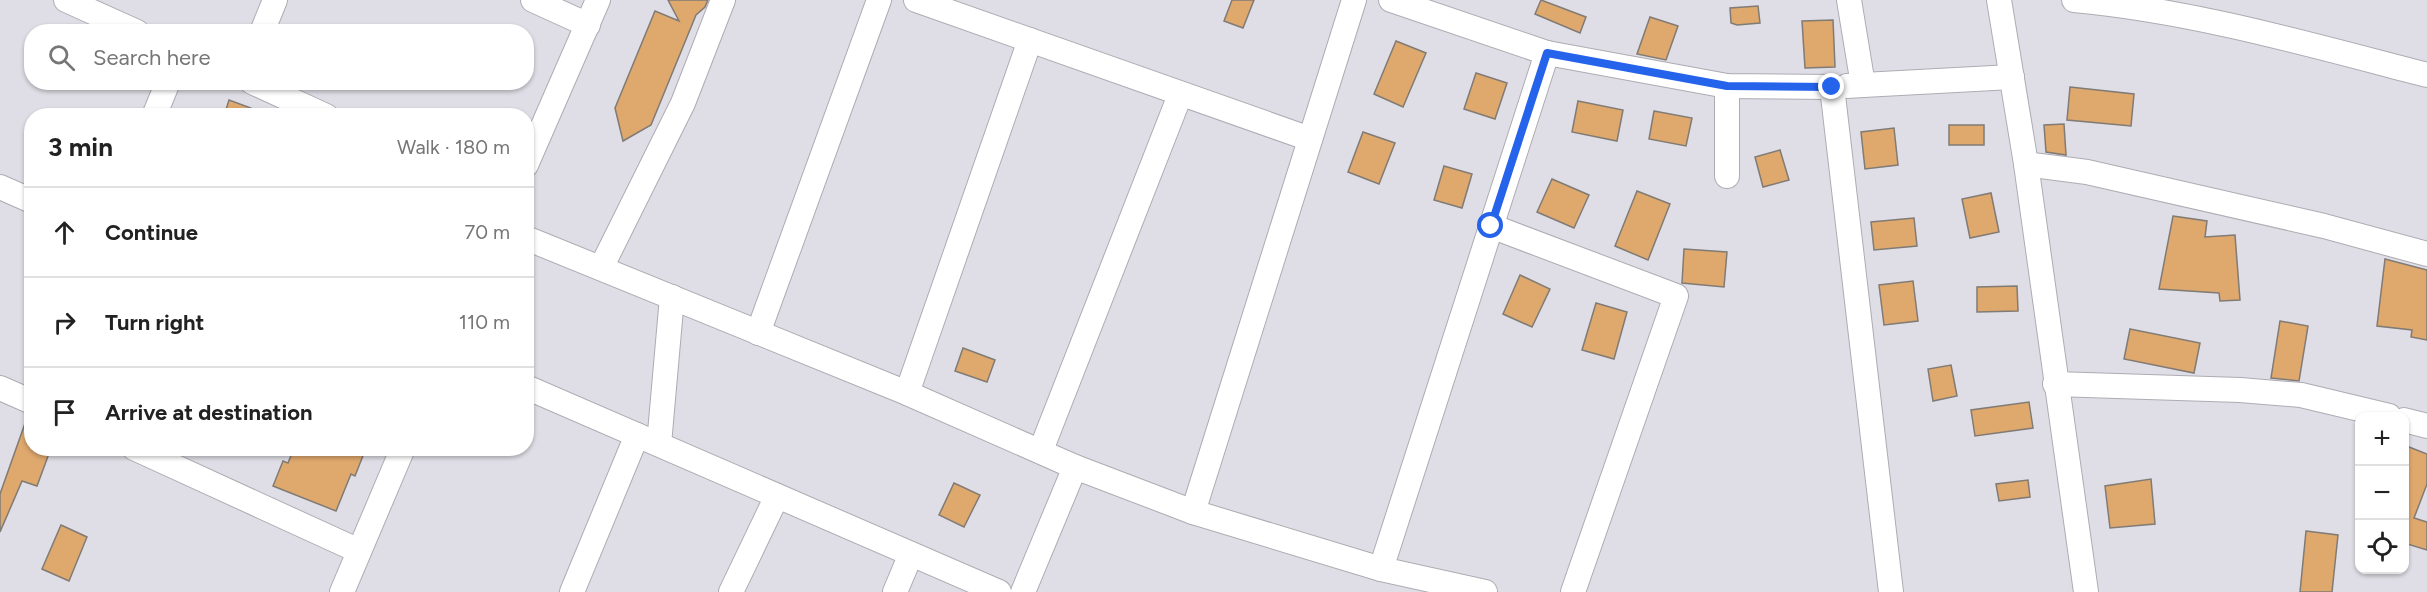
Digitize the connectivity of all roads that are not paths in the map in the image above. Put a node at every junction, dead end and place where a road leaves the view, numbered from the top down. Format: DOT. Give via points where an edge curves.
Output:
graph roads {
  1 [pos="66,0"];
  2 [pos="275,0"];
  3 [pos="532,0"];
  4 [pos="598,0"];
  5 [pos="723,0"];
  6 [pos="879,0"];
  7 [pos="916,0"];
  8 [pos="1354,0"];
  9 [pos="1391,0"];
  10 [pos="1849,0"];
  11 [pos="1999,0"];
  12 [pos="2074,0"];
  13 [pos="119,24"];
  14 [pos="265,24"];
  15 [pos="588,24"];
  16 [pos="1030,40"];
  17 [pos="1547,53"];
  18 [pos="2427,75"];
  19 [pos="2012,77"];
  20 [pos="1863,85"];
  21 [pos="1727,86"];
  22 [pos="1832,87"];
  23 [pos="165,90"];
  24 [pos="269,90"];
  25 [pos="1180,95"];
  26 [pos="157,108"];
  27 [pos="309,108"];
  28 [pos="1310,139"];
  29 [pos="534,147"];
  30 [pos="2026,164"];
  31 [pos="1727,176"];
  32 [pos="0,187"];
  33 [pos="24,198"];
  34 [pos="1491,226"];
  35 [pos="534,241"];
  36 [pos="2427,254"];
  37 [pos="601,268"];
  38 [pos="672,297"];
  39 [pos="758,333"];
  40 [pos="2055,384"];
  41 [pos="0,388"];
  42 [pos="534,390"];
  43 [pos="907,393"];
  44 [pos="24,398"];
  45 [pos="2369,412"];
  46 [pos="2409,421"];
  47 [pos="2427,426"];
  48 [pos="637,435"];
  49 [pos="659,444"];
  50 [pos="1041,450"];
  51 [pos="151,456"];
  52 [pos="400,456"];
  53 [pos="1075,467"];
  54 [pos="777,496"];
  55 [pos="1193,512"];
  56 [pos="358,551"];
  57 [pos="911,554"];
  58 [pos="1381,569"];
  59 [pos="342,592"];
  60 [pos="572,592"];
  61 [pos="731,592"];
  62 [pos="895,592"];
  63 [pos="999,592"];
  64 [pos="1023,592"];
  65 [pos="1485,592"];
  66 [pos="1573,592"];
  67 [pos="1891,592"];
  68 [pos="2086,592"];
  1 -- 13 [label="street"];
  2 -- 14 [label="street"];
  3 -- 15 [label="street"];
  4 -- 15 [label="street"];
  5 -- 37 [label="street" via="683,103"];
  6 -- 39 [label="street"];
  7 -- 16 [label="street"];
  8 -- 28 [label="street"];
  9 -- 17 [label="street"];
  10 -- 20 [label="street"];
  11 -- 19 [label="street"];
  12 -- 18 [label="street" via="2271,34"];
  15 -- 29 [label="street"];
  16 -- 25 [label="street"];
  16 -- 43 [label="street"];
  17 -- 21 [label="street"];
  17 -- 34 [label="street"];
  19 -- 20 [label="street"];
  19 -- 30 [label="street"];
  20 -- 22 [label="street"];
  21 -- 22 [label="street"];
  21 -- 31 [label="street"];
  22 -- 67 [label="street"];
  23 -- 26 [label="street"];
  24 -- 27 [label="street"];
  25 -- 28 [label="street"];
  25 -- 50 [label="street"];
  28 -- 55 [label="street"];
  30 -- 36 [label="street" via="2098,175 2324,226"];
  30 -- 40 [label="street"];
  32 -- 33 [label="street"];
  34 -- 58 [label="street"];
  34 -- 66 [label="street" via="1676,296"];
  35 -- 37 [label="street"];
  37 -- 38 [label="street"];
  38 -- 39 [label="street"];
  38 -- 49 [label="street"];
  39 -- 43 [label="street"];
  40 -- 45 [label="street" via="2301,395"];
  40 -- 68 [label="street"];
  41 -- 44 [label="street"];
  42 -- 48 [label="street"];
  43 -- 50 [label="street"];
  46 -- 47 [label="street"];
  48 -- 49 [label="street"];
  48 -- 60 [label="street"];
  49 -- 54 [label="street"];
  50 -- 53 [label="street"];
  51 -- 56 [label="street"];
  52 -- 56 [label="street"];
  53 -- 55 [label="street"];
  53 -- 64 [label="street"];
  54 -- 57 [label="street"];
  54 -- 61 [label="street"];
  55 -- 58 [label="street"];
  56 -- 59 [label="street"];
  57 -- 62 [label="street"];
  57 -- 63 [label="street"];
  58 -- 65 [label="street"];
}
